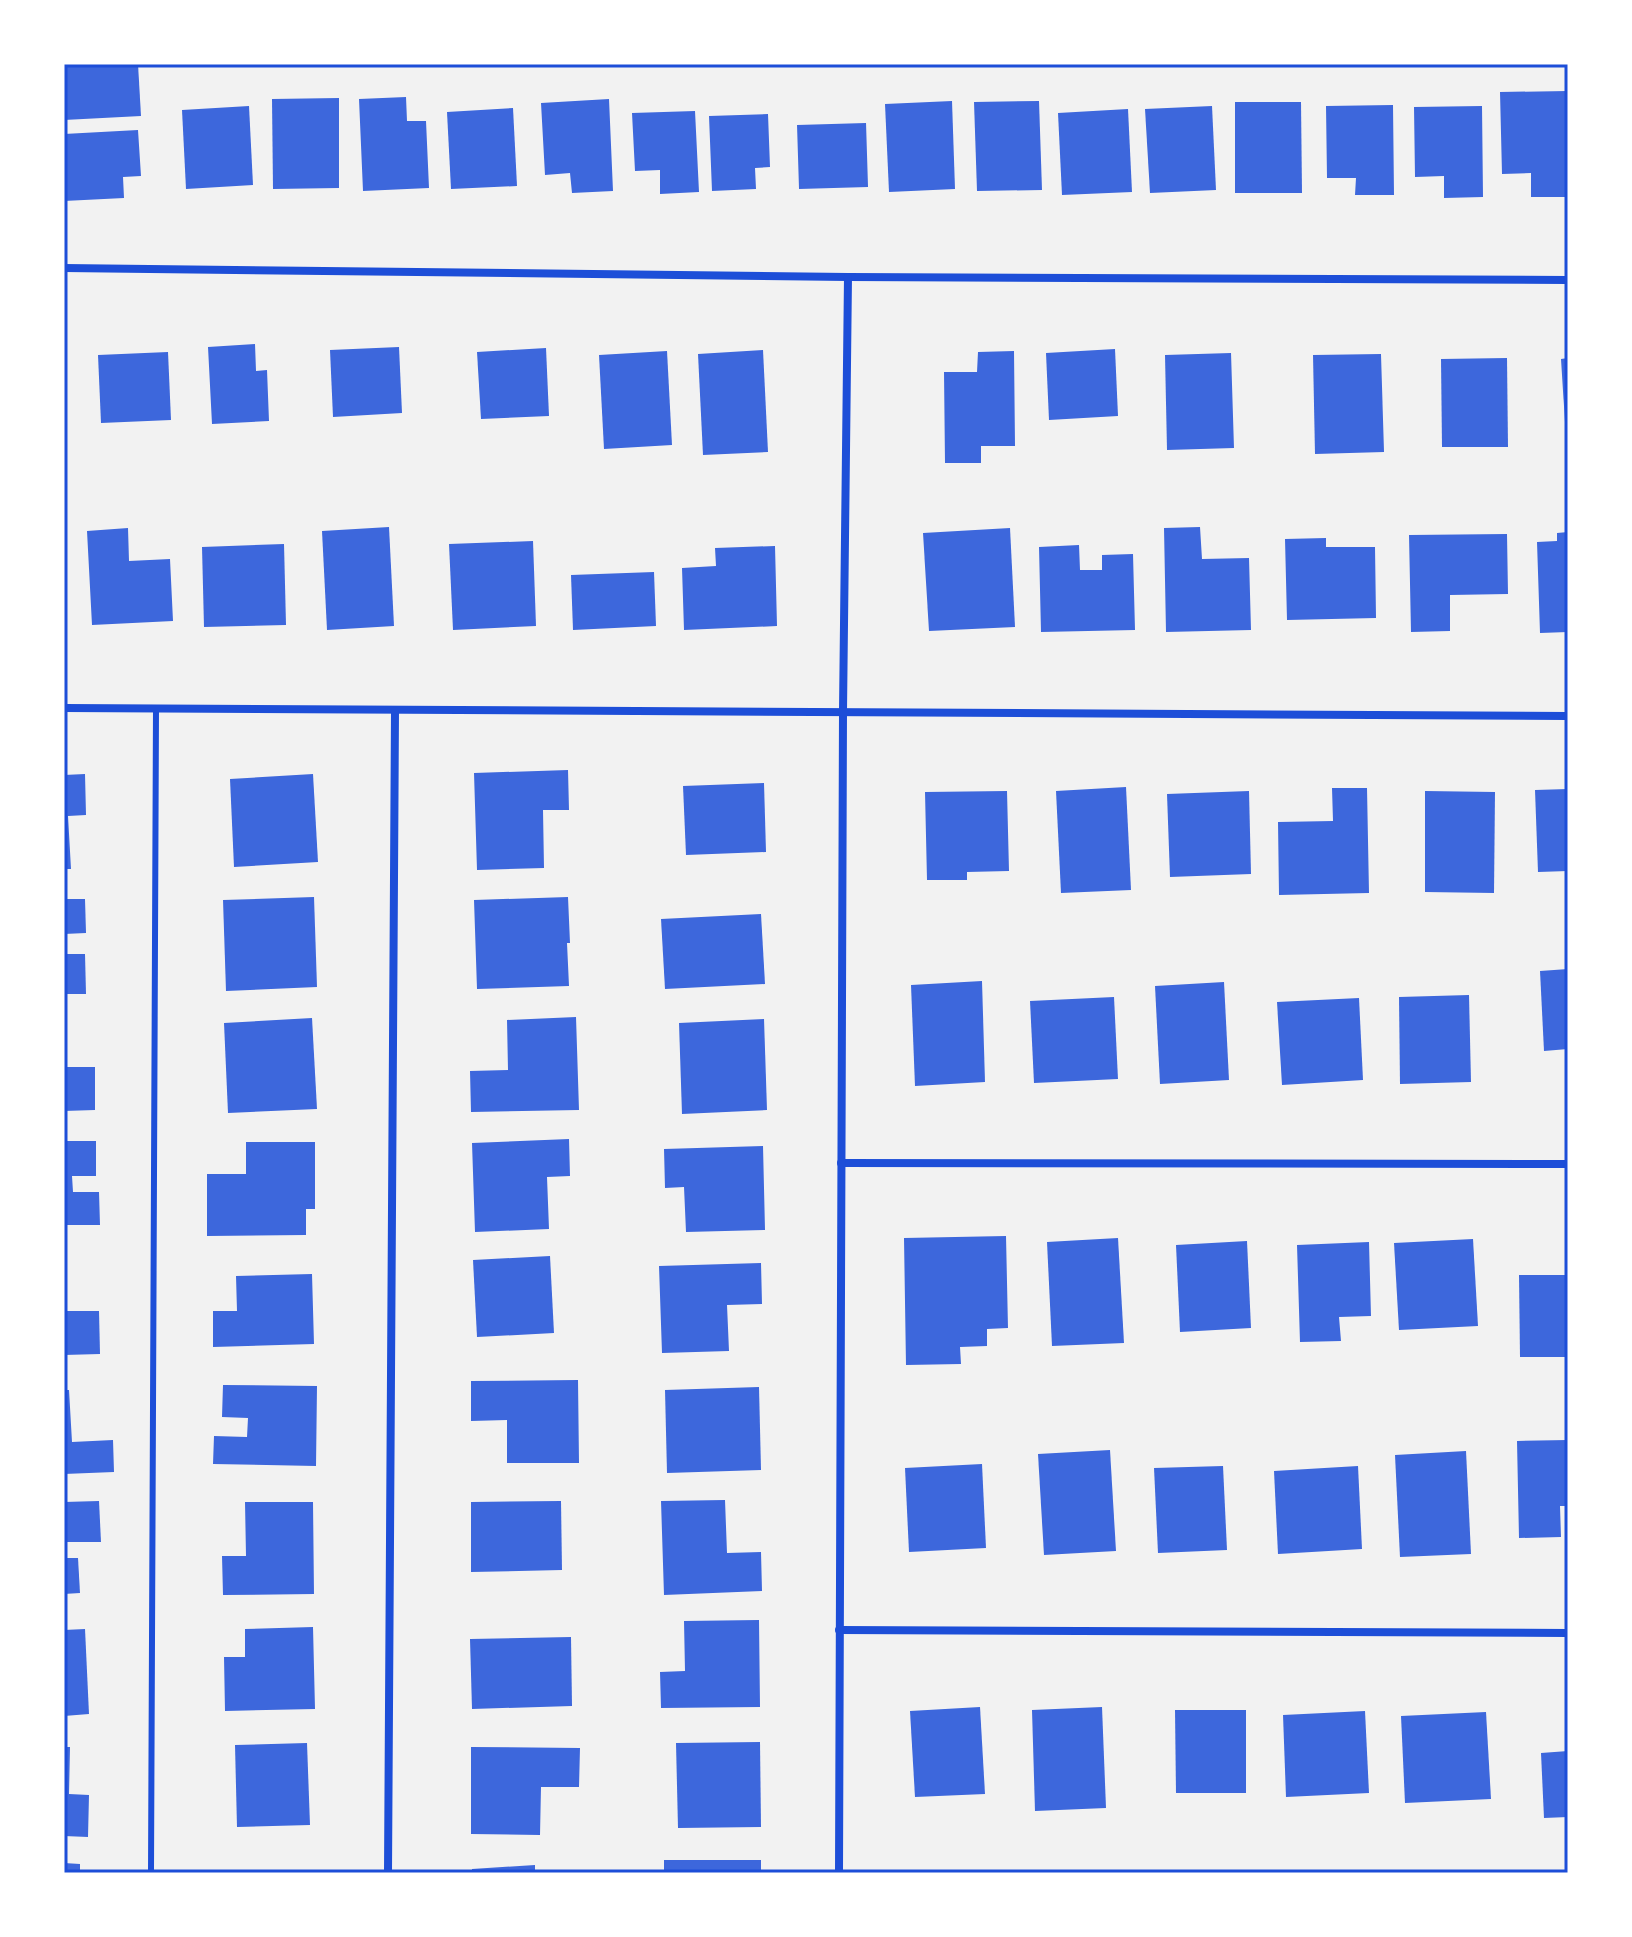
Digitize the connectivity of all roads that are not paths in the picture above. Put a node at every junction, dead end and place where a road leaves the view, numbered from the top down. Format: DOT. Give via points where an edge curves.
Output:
graph roads {
  1 [pos="64,268"];
  2 [pos="848,277"];
  3 [pos="1568,280"];
  4 [pos="64,708"];
  5 [pos="156,709"];
  6 [pos="395,711"];
  7 [pos="843,711"];
  8 [pos="1568,716"];
  9 [pos="841,1163"];
  10 [pos="1568,1164"];
  11 [pos="839,1630"];
  12 [pos="1568,1633"];
  13 [pos="151,1873"];
  14 [pos="388,1873"];
  15 [pos="839,1873"];
  1 -- 2 [label="street"];
  2 -- 3 [label="street"];
  2 -- 7 [label="street"];
  4 -- 5 [label="street"];
  5 -- 6 [label="street"];
  5 -- 13 [label="lane"];
  6 -- 7 [label="street"];
  6 -- 14 [label="street"];
  7 -- 8 [label="street"];
  7 -- 9 [label="street"];
  9 -- 10 [label="street"];
  9 -- 11 [label="street"];
  11 -- 12 [label="street"];
  11 -- 15 [label="street"];
}
